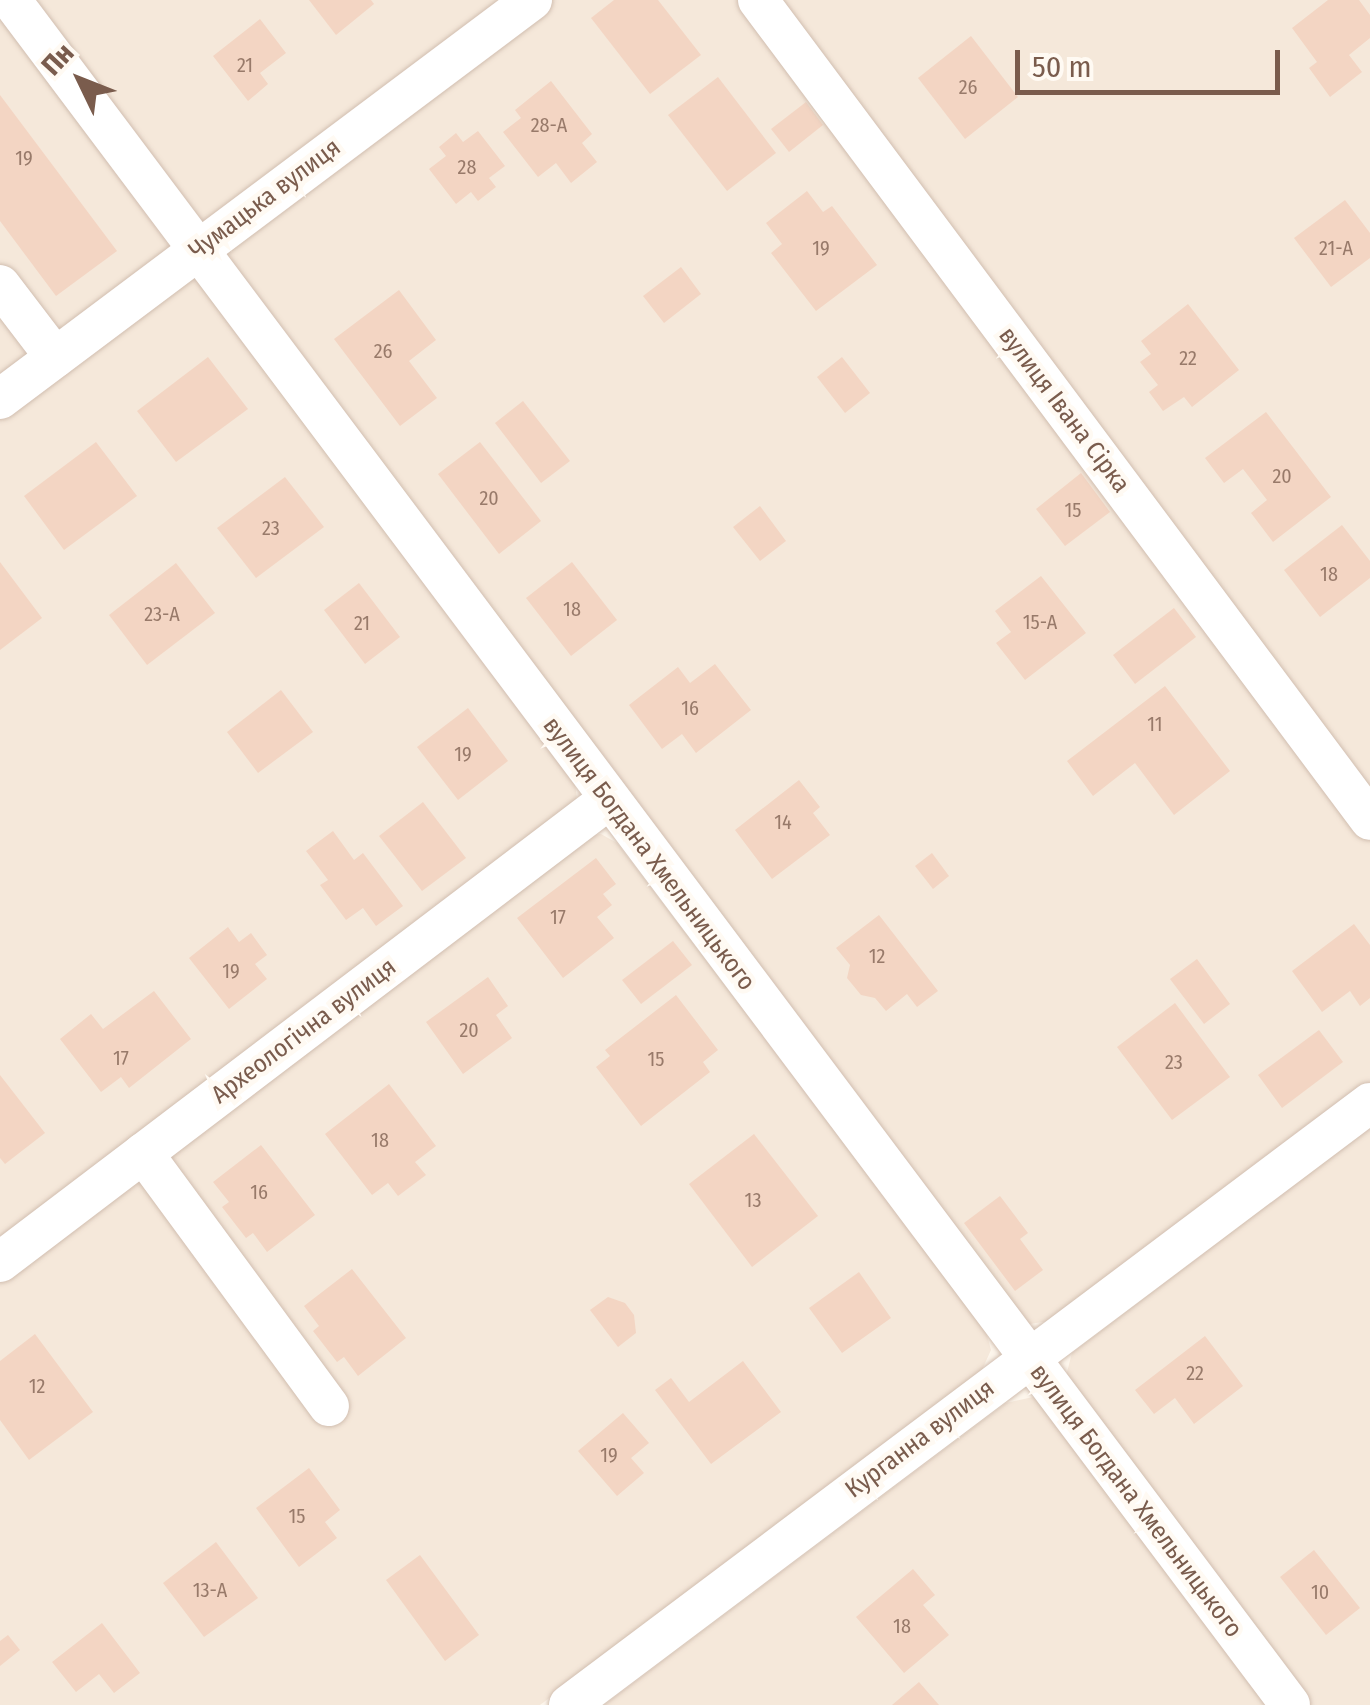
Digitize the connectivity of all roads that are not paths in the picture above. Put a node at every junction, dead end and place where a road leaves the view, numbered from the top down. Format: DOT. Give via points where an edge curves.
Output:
graph roads {
  1 [pos="12,0"];
  2 [pos="532,0"];
  3 [pos="758,0"];
  4 [pos="198,249"];
  5 [pos="0,285"];
  6 [pos="55,357"];
  7 [pos="0,399"];
  8 [pos="608,800"];
  9 [pos="1370,820"];
  10 [pos="1370,1103"];
  11 [pos="143,1153"];
  12 [pos="0,1262"];
  13 [pos="1028,1358"];
  14 [pos="330,1406"];
  15 [pos="568,1705"];
  16 [pos="1290,1705"];
  1 -- 4 [label="street, вулиця Богдана Хмельницького"];
  2 -- 4 [label="street, Чумацька вулиця"];
  3 -- 9 [label="street, вулиця Івана Сірка"];
  4 -- 6 [label="street, Чумацька вулиця"];
  4 -- 8 [label="street, вулиця Богдана Хмельницького"];
  5 -- 6 [label="street"];
  6 -- 7 [label="street, Чумацька вулиця"];
  8 -- 11 [label="street, Археологічна вулиця"];
  8 -- 13 [label="street, вулиця Богдана Хмельницького"];
  10 -- 13 [label="street, Курганна вулиця"];
  11 -- 12 [label="street, Археологічна вулиця"];
  11 -- 14 [label="street"];
  13 -- 15 [label="street, Курганна вулиця"];
  13 -- 16 [label="street, вулиця Богдана Хмельницького"];
}
